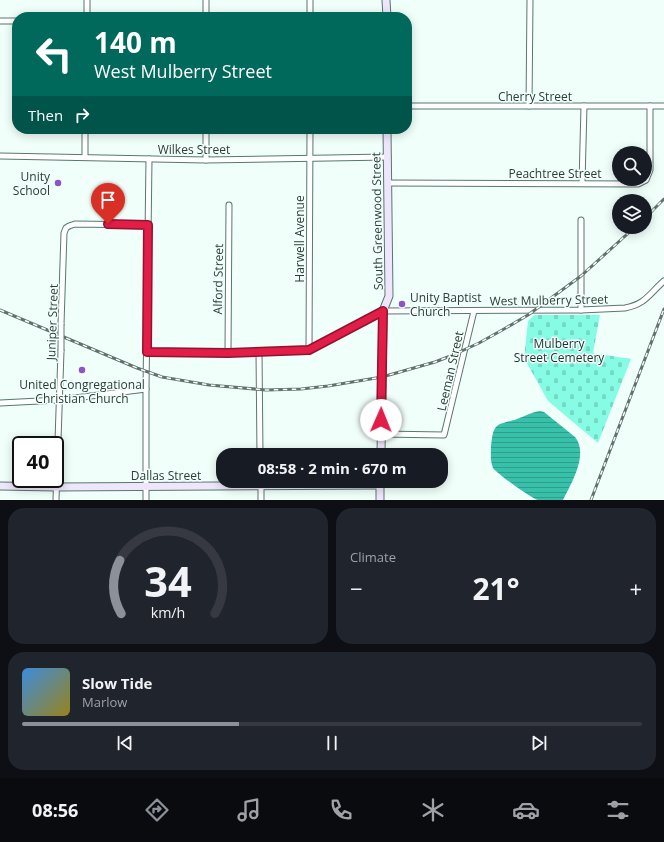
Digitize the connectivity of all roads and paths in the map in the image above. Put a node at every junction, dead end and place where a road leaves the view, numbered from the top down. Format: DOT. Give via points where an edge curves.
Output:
graph roads {
  1 [pos="87,0"];
  2 [pos="206,0"];
  3 [pos="310,0"];
  4 [pos="386,0"];
  5 [pos="530,0"];
  6 [pos="87,12"];
  7 [pos="206,12"];
  8 [pos="310,12"];
  9 [pos="386,12"];
  10 [pos="0,21"];
  11 [pos="12,21"];
  12 [pos="412,106"];
  13 [pos="528,106"];
  14 [pos="584,106"];
  15 [pos="650,106"];
  16 [pos="664,106"];
  17 [pos="86,134"];
  18 [pos="206,134"];
  19 [pos="310,134"];
  20 [pos="388,134"];
  21 [pos="0,156"];
  22 [pos="85,157"];
  23 [pos="388,157"];
  24 [pos="310,158"];
  25 [pos="149,159"];
  26 [pos="206,160"];
  27 [pos="388,183"];
  28 [pos="582,183"];
  29 [pos="229,205"];
  30 [pos="582,220"];
  31 [pos="148,225"];
  32 [pos="664,281"];
  33 [pos="581,310"];
  34 [pos="383,311"];
  35 [pos="474,311"];
  36 [pos="309,350"];
  37 [pos="147,352"];
  38 [pos="259,352"];
  39 [pos="228,353"];
  40 [pos="146,389"];
  41 [pos="59,400"];
  42 [pos="0,403"];
  43 [pos="381,434"];
  44 [pos="58,436"];
  45 [pos="260,448"];
  46 [pos="381,448"];
  47 [pos="216,484"];
  48 [pos="0,486"];
  49 [pos="12,486"];
  50 [pos="146,486"];
  51 [pos="64,487"];
  52 [pos="56,488"];
  53 [pos="261,488"];
  54 [pos="380,488"];
  55 [pos="56,500"];
  56 [pos="146,500"];
  57 [pos="261,500"];
  58 [pos="380,500"];
  1 -- 6 [label="street"];
  2 -- 7 [label="street"];
  3 -- 8 [label="street"];
  4 -- 9 [label="street"];
  5 -- 13 [label="street"];
  10 -- 11 [label="street"];
  12 -- 13 [label="street, Cherry Street"];
  13 -- 14 [label="street, Cherry Street"];
  14 -- 15 [label="street, Cherry Street"];
  14 -- 28 [label="street"];
  15 -- 16 [label="street, Cherry Street"];
  15 -- 28 [label="street, Peachtree Street" via="650,170 646,180 638,184"];
  17 -- 22 [label="street"];
  18 -- 26 [label="street"];
  19 -- 24 [label="street, Harwell Avenue"];
  20 -- 23 [label="street, South Greenwood Street"];
  21 -- 22 [label="street, Wilkes Street"];
  22 -- 25 [label="street, Wilkes Street"];
  23 -- 24 [label="street, Wilkes Street"];
  23 -- 27 [label="street, South Greenwood Street"];
  24 -- 26 [label="street, Wilkes Street"];
  24 -- 36 [label="street, Harwell Avenue"];
  25 -- 26 [label="street, Wilkes Street"];
  25 -- 31 [label="street"];
  27 -- 28 [label="street, Peachtree Street"];
  27 -- 34 [label="street, South Greenwood Street" via="389,296"];
  29 -- 39 [label="street, Alford Street"];
  30 -- 33 [label="street"];
  31 -- 37 [label="street"];
  31 -- 41 [label="street, Juniper Street, bridge" via="82,224 66,228"];
  32 -- 33 [label="street, West Mulberry Street" via="645,300 632,307"];
  33 -- 35 [label="street, West Mulberry Street"];
  34 -- 35 [label="street, West Mulberry Street"];
  34 -- 36 [label="street, West Mulberry Street"];
  34 -- 43 [label="street, South Greenwood Street"];
  35 -- 43 [label="street, Leeman Street" via="444,435"];
  36 -- 38 [label="street, West Mulberry Street"];
  37 -- 39 [label="street, West Mulberry Street"];
  37 -- 40 [label="street"];
  38 -- 39 [label="street, West Mulberry Street"];
  38 -- 45 [label="street"];
  40 -- 41 [label="street"];
  40 -- 50 [label="street"];
  41 -- 42 [label="street"];
  41 -- 44 [label="street, Juniper Street"];
  43 -- 46 [label="street, South Greenwood Street"];
  47 -- 50 [label="street, Dallas Street"];
  48 -- 49 [label="street, Dallas Street"];
  50 -- 51 [label="street, Dallas Street"];
  50 -- 56 [label="street"];
  52 -- 55 [label="street, Juniper Street"];
  53 -- 57 [label="street"];
  54 -- 58 [label="street"];
}
